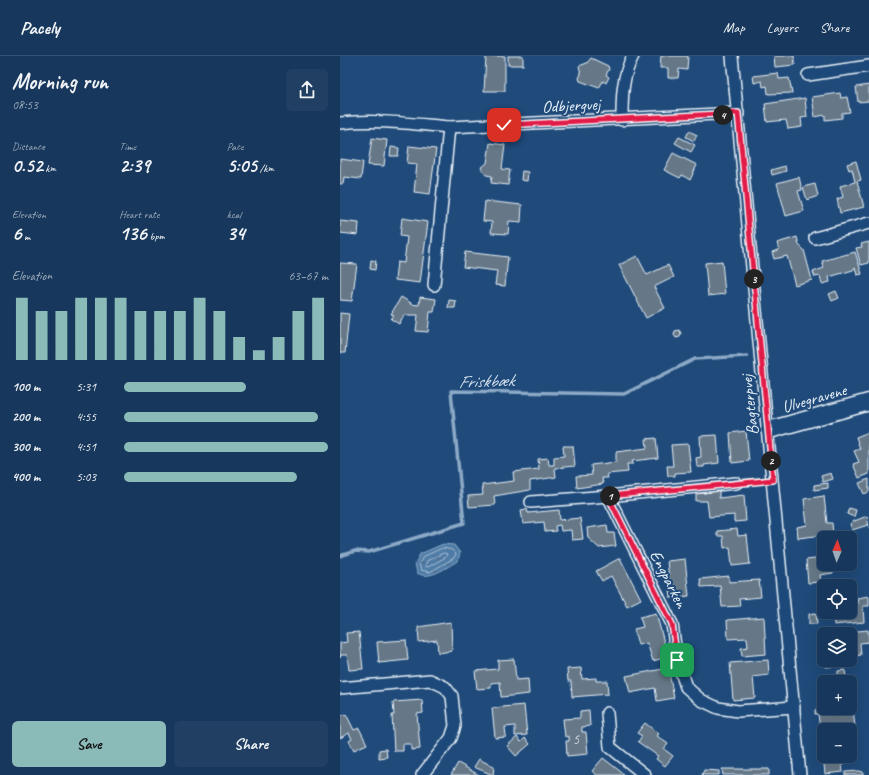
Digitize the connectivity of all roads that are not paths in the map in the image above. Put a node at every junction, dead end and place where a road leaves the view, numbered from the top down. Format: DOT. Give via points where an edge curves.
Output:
graph roads {
  1 [pos="633,56"];
  2 [pos="732,56"];
  3 [pos="869,66"];
  4 [pos="808,75"];
  5 [pos="738,113"];
  6 [pos="622,120"];
  7 [pos="340,123"];
  8 [pos="449,127"];
  9 [pos="869,223"];
  10 [pos="815,238"];
  11 [pos="434,285"];
  12 [pos="869,402"];
  13 [pos="769,430"];
  14 [pos="736,483"];
  15 [pos="608,496"];
  16 [pos="532,502"];
  17 [pos="340,688"];
  18 [pos="794,707"];
  19 [pos="607,713"];
  20 [pos="422,775"];
  21 [pos="645,775"];
  22 [pos="800,775"];
  1 -- 6 [label="street, Odbjergvej" via="623,88"];
  2 -- 5 [label="street, Bagterpvej"];
  3 -- 4 [label="street"];
  5 -- 6 [label="street, Odbjergvej"];
  5 -- 13 [label="street, Bagterpvej"];
  6 -- 8 [label="street, Odbjergvej"];
  7 -- 8 [label="street, Odbjergvej" via="396,122"];
  8 -- 11 [label="street"];
  9 -- 10 [label="street"];
  12 -- 13 [label="street, Ulvegravene"];
  13 -- 18 [label="street, Bagterpvej"];
  14 -- 15 [label="street"];
  15 -- 16 [label="street"];
  15 -- 18 [label="street, Engparken" via="672,624 677,660 686,687 701,700 718,708 738,711"];
  17 -- 20 [label="street" via="430,680 445,687 452,696 455,726 451,738"];
  18 -- 22 [label="street, Bagterpvej"];
  19 -- 21 [label="street" via="610,748"];
}
